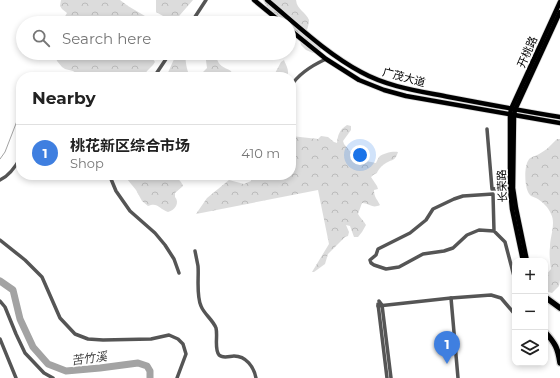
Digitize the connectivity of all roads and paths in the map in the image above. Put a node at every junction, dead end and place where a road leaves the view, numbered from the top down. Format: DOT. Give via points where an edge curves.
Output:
graph roads {
  1 [pos="206,0"];
  2 [pos="254,0"];
  3 [pos="267,0"];
  4 [pos="560,2"];
  5 [pos="560,12"];
  6 [pos="196,16"];
  7 [pos="273,16"];
  8 [pos="286,16"];
  9 [pos="296,24"];
  10 [pos="296,34"];
  11 [pos="326,59"];
  12 [pos="165,60"];
  13 [pos="157,72"];
  14 [pos="296,79"];
  15 [pos="513,112"];
  16 [pos="560,117"];
  17 [pos="560,123"];
  18 [pos="487,129"];
  19 [pos="16,165"];
  20 [pos="0,180"];
  21 [pos="111,180"];
  22 [pos="510,188"];
  23 [pos="494,231"];
  24 [pos="0,240"];
  25 [pos="195,251"];
  26 [pos="522,258"];
  27 [pos="526,258"];
  28 [pos="512,270"];
  29 [pos="179,273"];
  30 [pos="451,298"];
  31 [pos="548,299"];
  32 [pos="0,301"];
  33 [pos="380,305"];
  34 [pos="560,308"];
  35 [pos="512,311"];
  36 [pos="548,335"];
  37 [pos="0,339"];
  38 [pos="560,363"];
  39 [pos="16,378"];
  40 [pos="53,378"];
  41 [pos="177,378"];
  42 [pos="256,378"];
  43 [pos="386,378"];
  44 [pos="391,378"];
  45 [pos="458,378"];
  1 -- 6 [label="street"];
  2 -- 7 [label="main road"];
  3 -- 8 [label="main road, 广茂大道"];
  4 -- 15 [label="main road, 开桃路"];
  5 -- 15 [label="main road, 开桃路"];
  9 -- 15 [label="main road, 广茂大道" via="329,52 362,72 387,83"];
  10 -- 11 [label="main road, 广茂大道"];
  11 -- 14 [label="street" via="313,65"];
  11 -- 15 [label="main road, 广茂大道" via="359,80 384,90 406,96"];
  12 -- 13 [label="street"];
  15 -- 16 [label="main road, 广茂大道"];
  15 -- 17 [label="main road, 广茂大道"];
  15 -- 22 [label="main road, 长荣路"];
  15 -- 27 [label="main road, 长荣路" via="513,188"];
  18 -- 22 [label="street" via="492,189"];
  19 -- 20 [label="street"];
  21 -- 29 [label="street" via="130,211 165,245"];
  22 -- 26 [label="main road, 长荣路"];
  23 -- 23 [label="street" via="493,194 463,196 433,209 426,220 410,232 378,249 370,260 371,264 386,269 399,267 423,254 453,248 467,235 479,230"];
  23 -- 28 [label="street" via="504,242"];
  24 -- 41 [label="street" via="42,276 60,318 75,334 88,339 103,340 151,339 169,335 178,339 183,344 186,354"];
  25 -- 42 [label="street" via="201,305 215,326 218,353 222,357 238,357 245,360"];
  30 -- 33 [label="street"];
  30 -- 35 [label="street" via="491,295 501,298"];
  30 -- 45 [label="street"];
  31 -- 34 [label="highway"];
  32 -- 40 [label="street" via="25,353 44,373"];
  33 -- 43 [label="street"];
  33 -- 44 [label="street"];
  36 -- 38 [label="highway" via="558,352"];
  37 -- 39 [label="street"];
}
